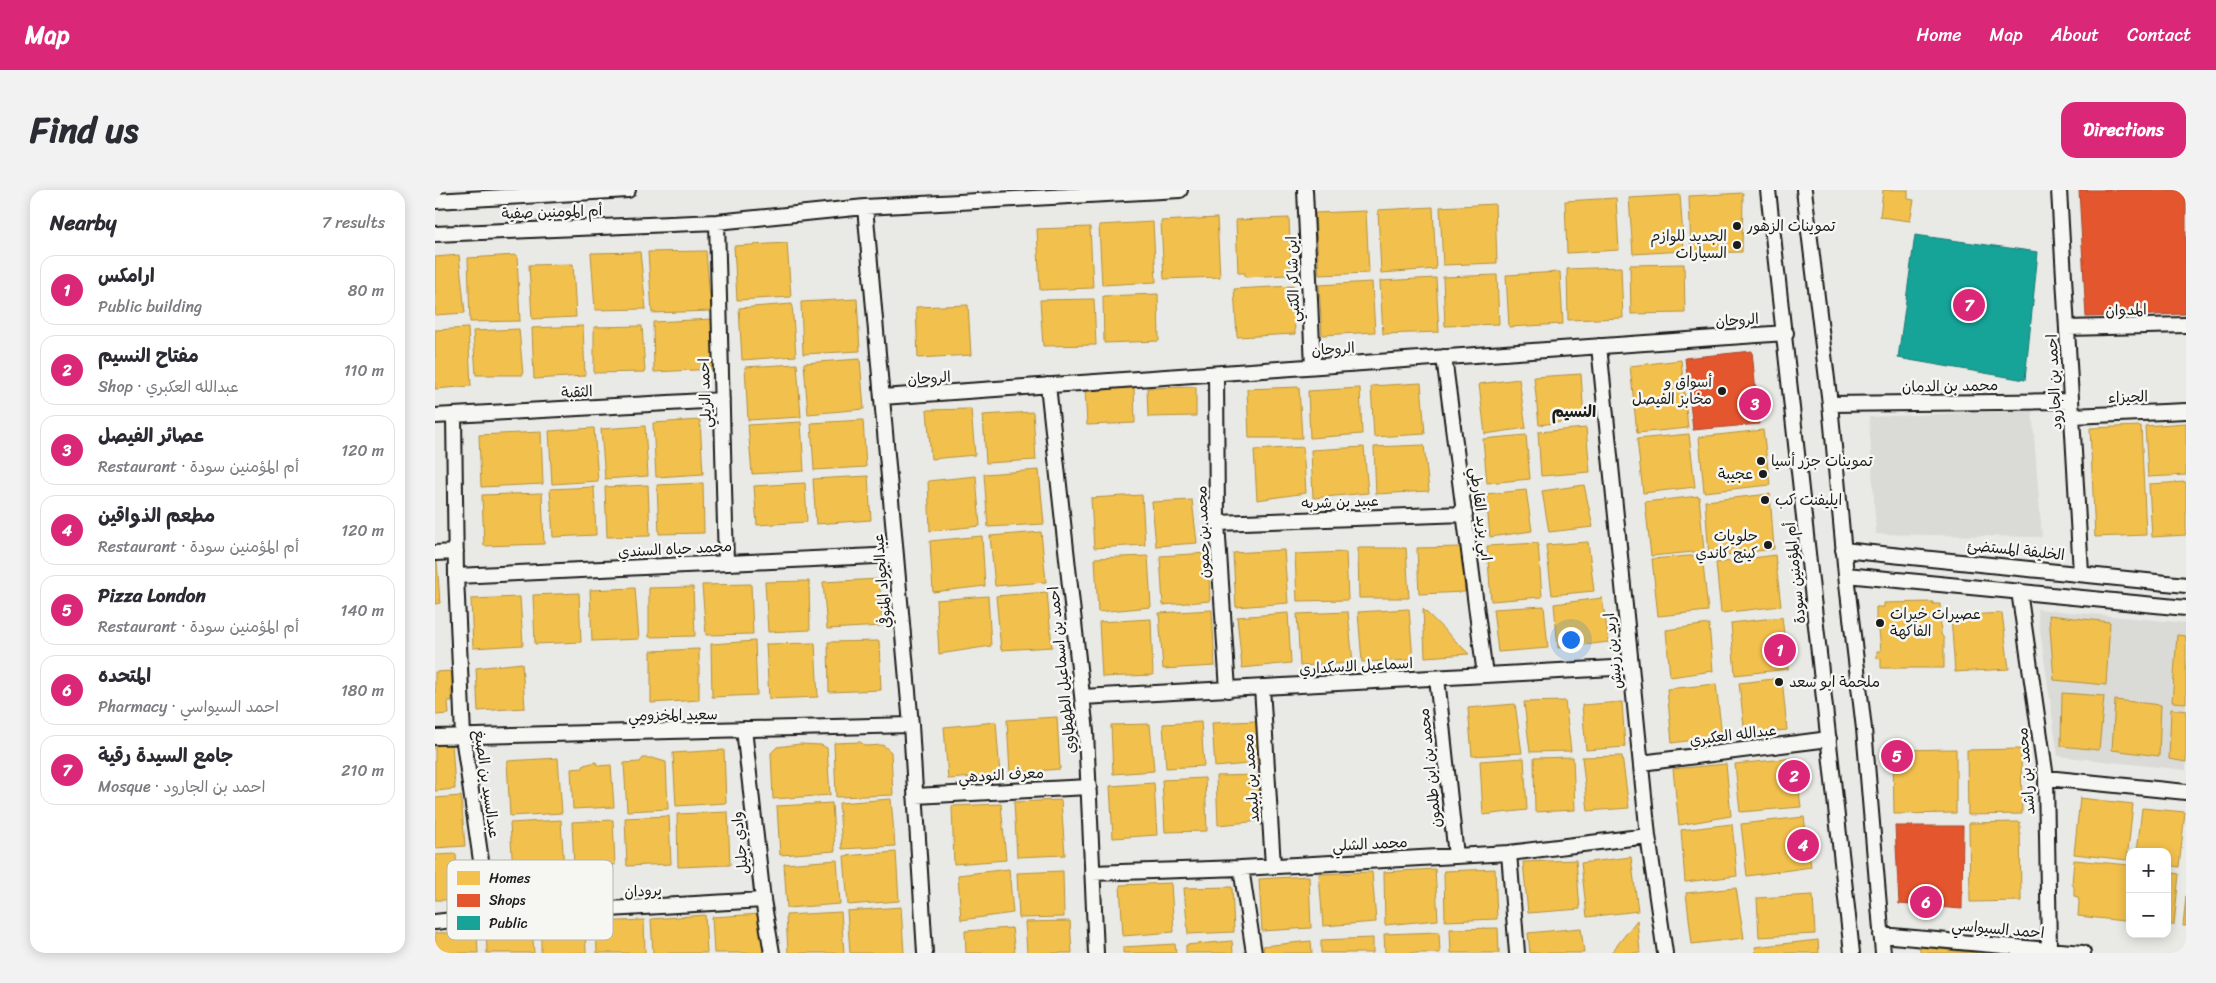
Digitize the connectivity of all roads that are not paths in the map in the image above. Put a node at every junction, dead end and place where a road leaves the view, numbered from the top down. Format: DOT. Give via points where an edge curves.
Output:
graph roads {
  1 [pos="628,190"];
  2 [pos="1180,190"];
  3 [pos="1305,190"];
  4 [pos="1768,190"];
  5 [pos="1804,190"];
  6 [pos="2059,190"];
  7 [pos="475,195"];
  8 [pos="435,201"];
  9 [pos="865,207"];
  10 [pos="717,222"];
  11 [pos="435,234"];
  12 [pos="2186,325"];
  13 [pos="2067,328"];
  14 [pos="1785,333"];
  15 [pos="1599,346"];
  16 [pos="1444,357"];
  17 [pos="1313,366"];
  18 [pos="1216,374"];
  19 [pos="1048,385"];
  20 [pos="882,397"];
  21 [pos="722,400"];
  22 [pos="2071,400"];
  23 [pos="1830,404"];
  24 [pos="2186,411"];
  25 [pos="454,415"];
  26 [pos="435,416"];
  27 [pos="2072,416"];
  28 [pos="1465,514"];
  29 [pos="1217,523"];
  30 [pos="1843,550"];
  31 [pos="456,552"];
  32 [pos="435,553"];
  33 [pos="896,555"];
  34 [pos="727,563"];
  35 [pos="2081,573"];
  36 [pos="1846,575"];
  37 [pos="456,576"];
  38 [pos="2186,585"];
  39 [pos="2019,591"];
  40 [pos="2186,608"];
  41 [pos="1631,667"];
  42 [pos="1485,675"];
  43 [pos="1437,678"];
  44 [pos="1262,688"];
  45 [pos="1228,690"];
  46 [pos="1083,697"];
  47 [pos="911,725"];
  48 [pos="743,729"];
  49 [pos="463,736"];
  50 [pos="435,737"];
  51 [pos="1829,739"];
  52 [pos="1641,763"];
  53 [pos="2046,778"];
  54 [pos="1089,787"];
  55 [pos="2186,792"];
  56 [pos="915,796"];
  57 [pos="1648,836"];
  58 [pos="1509,853"];
  59 [pos="1455,856"];
  60 [pos="481,860"];
  61 [pos="1273,866"];
  62 [pos="1241,868"];
  63 [pos="1092,873"];
  64 [pos="763,900"];
  65 [pos="613,909"];
  66 [pos="1881,935"];
  67 [pos="2049,949"];
  68 [pos="772,953"];
  69 [pos="925,953"];
  70 [pos="1095,953"];
  71 [pos="1254,953"];
  72 [pos="1517,953"];
  73 [pos="1665,953"];
  74 [pos="1852,953"];
  75 [pos="1883,953"];
  76 [pos="2083,953"];
  1 -- 7 [label="street, أم المومنين صفية"];
  2 -- 9 [label="street, أم المومنين صفية"];
  3 -- 17 [label="street, ابن شاكر الكتبي"];
  4 -- 14 [label="street, أم المؤمنين سودة"];
  5 -- 23 [label="street"];
  6 -- 13 [label="street, احمد بن الجارود"];
  7 -- 8 [label="street, أم المومنين صفية"];
  9 -- 10 [label="street, أم المومنين صفية"];
  9 -- 20 [label="street, عبدالجواد المنوفي"];
  10 -- 11 [label="street, أم المومنين صفية"];
  10 -- 21 [label="street, احمد الزيلي"];
  12 -- 13 [label="street, المدوان"];
  13 -- 22 [label="street, احمد بن الجارود"];
  14 -- 15 [label="street, الروحان"];
  14 -- 51 [label="street, أم المؤمنين سودة"];
  15 -- 16 [label="street, الروحان"];
  15 -- 41 [label="street, اربد بن رنيش"];
  16 -- 17 [label="street, الروحان"];
  16 -- 28 [label="street, ابي يزيد القارطي"];
  17 -- 18 [label="street, الروحان"];
  18 -- 19 [label="street, الروحان"];
  18 -- 29 [label="street, محمد بن حمون"];
  19 -- 20 [label="street, الروحان"];
  19 -- 46 [label="street, احمد بن اسماعيل الطهطاوي"];
  20 -- 33 [label="street, عبدالجواد المنوفي"];
  21 -- 25 [label="street, الثقبة"];
  21 -- 34 [label="street, احمد الزيلي"];
  22 -- 23 [label="street, محمد بن الدمان"];
  22 -- 27 [label="street, احمد بن الجارود"];
  23 -- 30 [label="street"];
  24 -- 27 [label="street, الحيزاء"];
  25 -- 26 [label="street, الثقبة"];
  25 -- 31 [label="street, عبدالسيد بن الصبغ"];
  27 -- 35 [label="street, احمد بن الجارود"];
  28 -- 29 [label="street, عبيد بن شربه"];
  28 -- 42 [label="street, ابي يزيد القارطي"];
  29 -- 45 [label="street, محمد بن حمون"];
  30 -- 35 [label="street, الخليفة المستضئ"];
  30 -- 36 [label="street"];
  31 -- 32 [label="street"];
  31 -- 37 [label="street, عبدالسيد بن الصبغ"];
  33 -- 34 [label="street, محمد حياه السندي"];
  33 -- 47 [label="street, عبدالجواد المنوفي"];
  34 -- 37 [label="street, محمد حياه السندي"];
  35 -- 38 [label="street, الخليفة المستضئ"];
  36 -- 39 [label="street"];
  36 -- 66 [label="street" via="1864,729"];
  37 -- 49 [label="street, عبدالسيد بن الصبغ"];
  39 -- 40 [label="street"];
  39 -- 53 [label="street, محمد بن راشد"];
  41 -- 42 [label="street, اسماعيل الاسكداري"];
  41 -- 52 [label="street, اربد بن رنيش"];
  42 -- 43 [label="street, اسماعيل الاسكداري"];
  43 -- 44 [label="street, اسماعيل الاسكداري"];
  43 -- 59 [label="street, محمد بن ابن طلمون"];
  44 -- 45 [label="street, اسماعيل الاسكداري"];
  44 -- 61 [label="street, محمد بن بليمد"];
  45 -- 46 [label="street, اسماعيل الاسكداري"];
  46 -- 54 [label="street, احمد بن اسماعيل الطهطاوي"];
  47 -- 48 [label="street, سعيد المخزومي"];
  47 -- 56 [label="street, عبدالجواد المنوفي"];
  48 -- 49 [label="street, سعيد المخزومي"];
  48 -- 64 [label="street, وادي جليل"];
  49 -- 50 [label="street, سعيد المخزومي"];
  49 -- 60 [label="street, عبدالسيد بن الصبغ"];
  51 -- 52 [label="street, عبدالله العكبري"];
  51 -- 74 [label="street, أم المؤمنين سودة"];
  52 -- 57 [label="street, اربد بن رنيش"];
  53 -- 55 [label="street"];
  53 -- 67 [label="street, محمد بن راشد"];
  54 -- 56 [label="street, معرف النودهي"];
  54 -- 63 [label="street, احمد بن اسماعيل الطهطاوي"];
  56 -- 69 [label="street, عبدالجواد المنوفي"];
  57 -- 58 [label="street, محمد الشلي"];
  57 -- 73 [label="street, اربد بن رنيش"];
  58 -- 59 [label="street, محمد الشلي"];
  58 -- 72 [label="street"];
  59 -- 61 [label="street, محمد الشلي"];
  61 -- 62 [label="street, محمد الشلي"];
  62 -- 63 [label="street, محمد الشلي"];
  62 -- 71 [label="street"];
  63 -- 70 [label="street, احمد بن اسماعيل الطهطاوي"];
  64 -- 65 [label="street, برودان"];
  64 -- 68 [label="street, وادي جليل"];
  66 -- 67 [label="street, احمد السيواسي"];
  66 -- 75 [label="street"];
  67 -- 76 [label="street, احمد السيواسي"];
}
